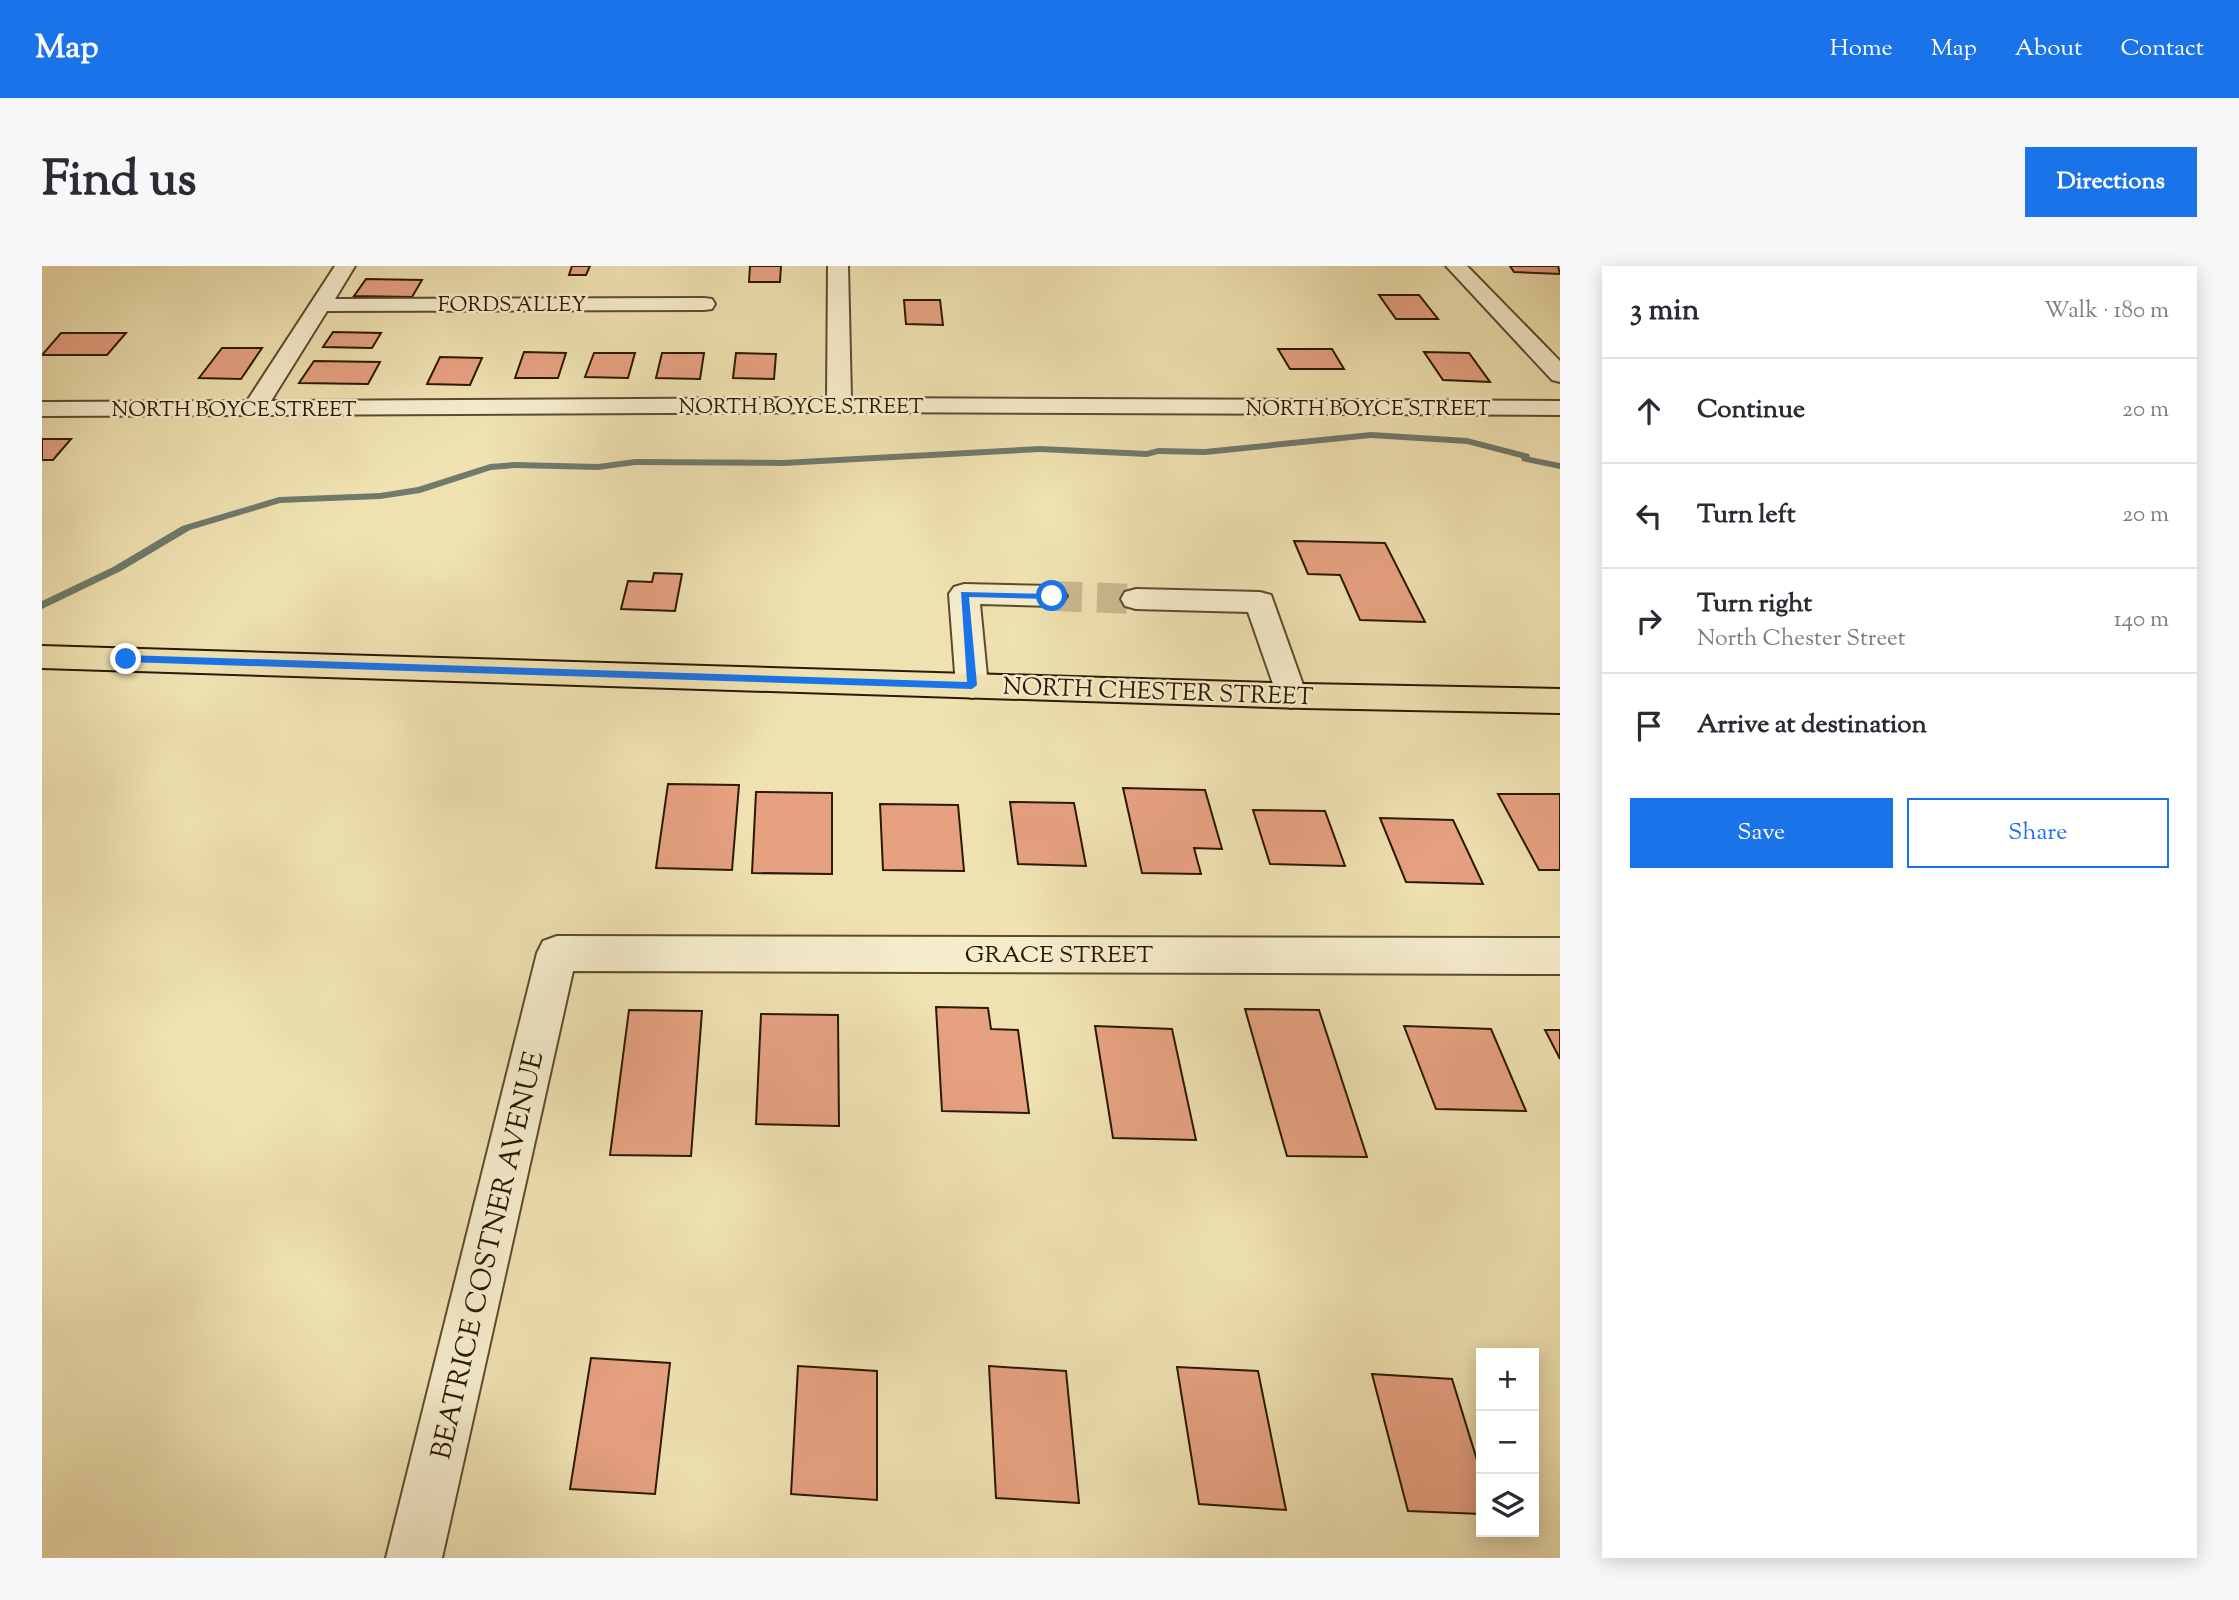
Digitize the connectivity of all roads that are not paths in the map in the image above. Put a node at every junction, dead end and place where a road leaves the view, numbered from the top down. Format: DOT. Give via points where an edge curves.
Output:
graph roads {
  1 [pos="345,266"];
  2 [pos="838,266"];
  3 [pos="1456,266"];
  4 [pos="704,304"];
  5 [pos="319,305"];
  6 [pos="1560,375"];
  7 [pos="839,405"];
  8 [pos="1560,408"];
  9 [pos="42,409"];
  10 [pos="254,410"];
  11 [pos="1052,596"];
  12 [pos="1136,599"];
  13 [pos="42,657"];
  14 [pos="972,685"];
  15 [pos="1291,696"];
  16 [pos="1560,701"];
  17 [pos="557,953"];
  18 [pos="1560,956"];
  19 [pos="414,1558"];
  1 -- 5 [label="street"];
  2 -- 7 [label="street"];
  3 -- 6 [label="street"];
  4 -- 5 [label="street, FORDS ALLEY"];
  5 -- 10 [label="street"];
  7 -- 8 [label="street, NORTH BOYCE STREET"];
  7 -- 10 [label="street, NORTH BOYCE STREET"];
  9 -- 10 [label="street, NORTH BOYCE STREET"];
  11 -- 14 [label="street" via="964,594"];
  12 -- 15 [label="street" via="1260,602"];
  13 -- 14 [label="main road, NORTH CHESTER STREET"];
  14 -- 15 [label="main road, NORTH CHESTER STREET"];
  15 -- 16 [label="main road, NORTH CHESTER STREET"];
  17 -- 18 [label="street, GRACE STREET"];
  17 -- 19 [label="street, BEATRICE COSTNER AVENUE"];
}
